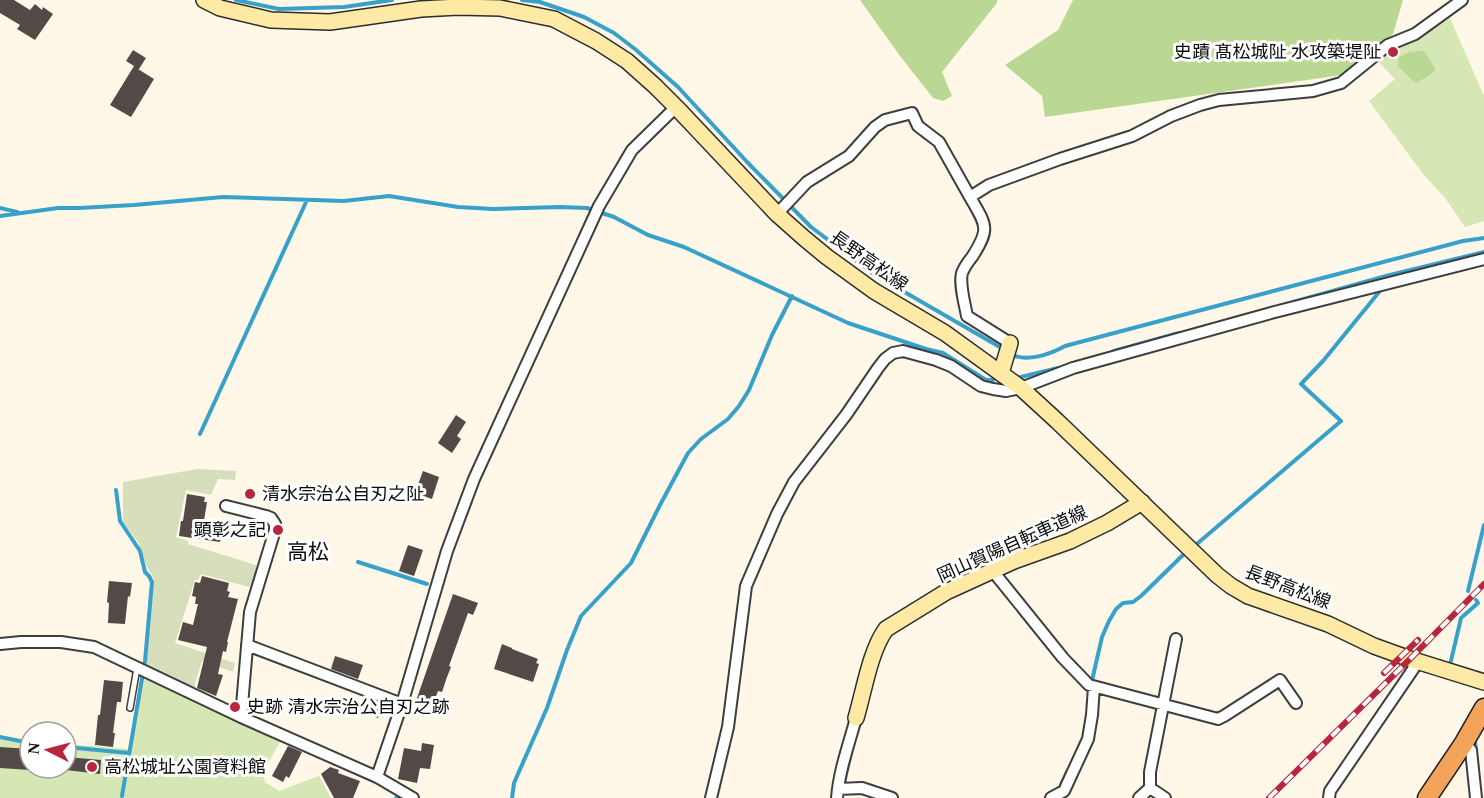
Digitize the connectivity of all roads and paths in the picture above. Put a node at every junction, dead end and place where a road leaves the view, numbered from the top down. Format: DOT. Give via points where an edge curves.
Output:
graph roads {
  1 [pos="204,0"];
  2 [pos="1462,0"];
  3 [pos="676,107"];
  4 [pos="970,197"];
  5 [pos="783,208"];
  6 [pos="1484,259"];
  7 [pos="1006,355"];
  8 [pos="1021,388"];
  9 [pos="1142,502"];
  10 [pos="226,506"];
  11 [pos="992,570"];
  12 [pos="1176,639"];
  13 [pos="0,644"];
  14 [pos="247,645"];
  15 [pos="1418,662"];
  16 [pos="137,668"];
  17 [pos="1484,682"];
  18 [pos="1092,686"];
  19 [pos="1296,703"];
  20 [pos="402,704"];
  21 [pos="1163,705"];
  22 [pos="130,708"];
  23 [pos="1484,708"];
  24 [pos="241,717"];
  25 [pos="856,718"];
  26 [pos="1464,743"];
  27 [pos="377,777"];
  28 [pos="1150,788"];
  29 [pos="838,794"];
  30 [pos="414,798"];
  31 [pos="711,798"];
  32 [pos="892,798"];
  33 [pos="1051,798"];
  34 [pos="1139,798"];
  35 [pos="1165,798"];
  36 [pos="1329,798"];
  37 [pos="1427,798"];
  38 [pos="1476,798"];
  1 -- 3 [label="main road, 長野高松線" via="220,8 271,20 330,22 458,7 500,8 554,19 627,61"];
  2 -- 4 [label="street" via="1415,34 1388,45 1341,83 1313,91 1200,105 1132,136 989,185"];
  3 -- 5 [label="main road, 長野高松線"];
  3 -- 20 [label="street" via="632,150 599,206 474,478 447,550"];
  4 -- 5 [label="street" via="939,142 918,126 912,113 885,120 875,127 849,156 807,182"];
  4 -- 7 [label="street" via="985,223 985,233 961,279 967,316"];
  5 -- 7 [label="main road, 長野高松線" via="827,257 874,291 945,333"];
  6 -- 8 [label="street" via="1072,368"];
  7 -- 8 [label="main road, 長野高松線"];
  8 -- 9 [label="main road, 長野高松線"];
  8 -- 31 [label="street" via="1006,391 981,386 951,366 903,351 893,353 878,368 794,482 746,586 728,727"];
  9 -- 11 [label="main road, 岡山賀陽自転車道線" via="1070,541"];
  9 -- 15 [label="main road, 長野高松線" via="1217,575 1240,592"];
  10 -- 14 [label="street" via="266,516 275,524 250,612"];
  11 -- 18 [label="street" via="1063,658"];
  11 -- 25 [label="main road, 岡山賀陽自転車道線" via="946,592 886,629 874,652"];
  12 -- 21 [label="street"];
  13 -- 16 [label="street" via="61,642 94,647"];
  14 -- 20 [label="street"];
  14 -- 24 [label="street"];
  15 -- 17 [label="main road, 長野高松線"];
  15 -- 36 [label="street"];
  16 -- 22 [label="lane"];
  16 -- 24 [label="street"];
  18 -- 21 [label="street"];
  18 -- 33 [label="street" via="1088,739 1064,790"];
  19 -- 21 [label="street" via="1280,680 1218,718"];
  20 -- 27 [label="street"];
  21 -- 28 [label="street"];
  23 -- 26 [label="highway"];
  24 -- 27 [label="street"];
  25 -- 29 [label="street"];
  26 -- 37 [label="highway"];
  26 -- 38 [label="street" via="1470,750"];
  27 -- 30 [label="street"];
  28 -- 34 [label="street"];
  28 -- 35 [label="street"];
  29 -- 32 [label="street" via="862,788"];
}
